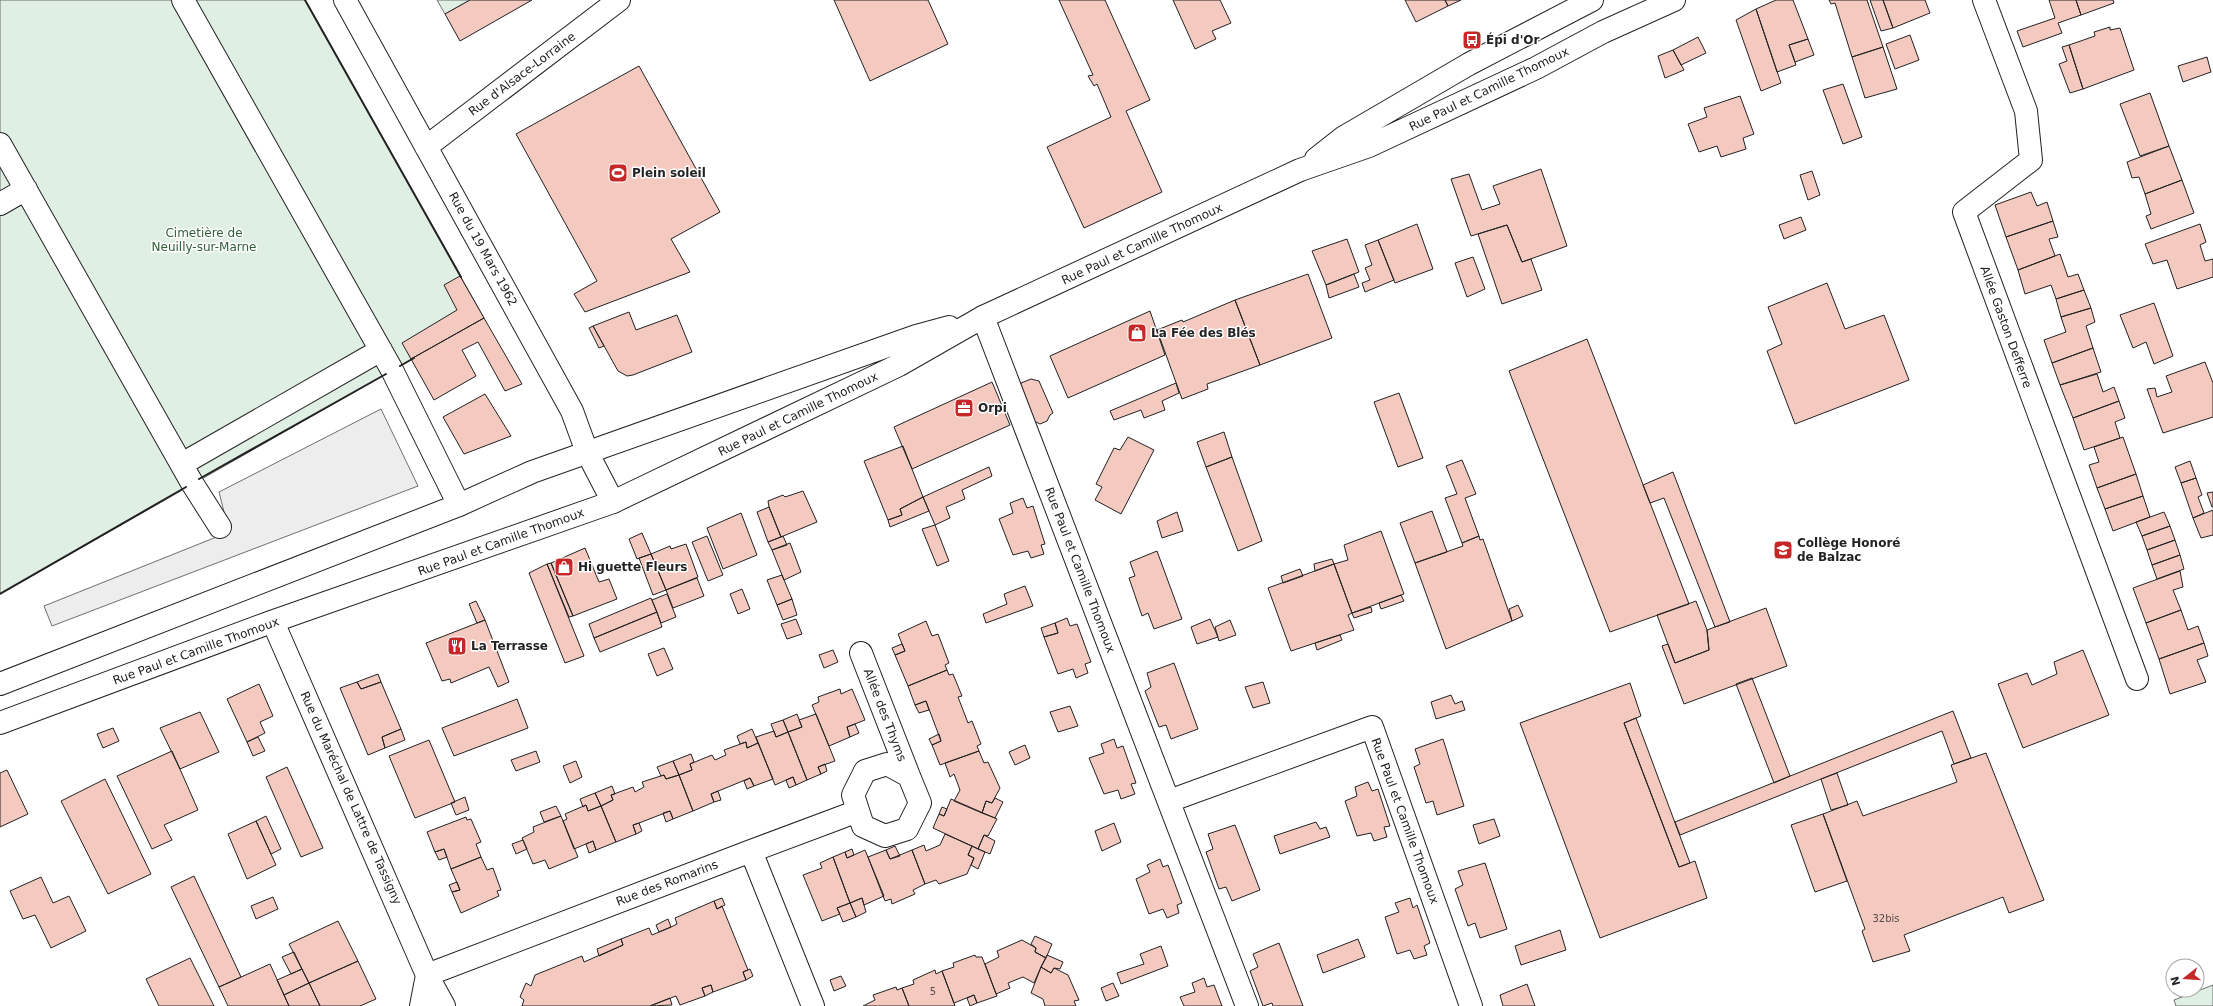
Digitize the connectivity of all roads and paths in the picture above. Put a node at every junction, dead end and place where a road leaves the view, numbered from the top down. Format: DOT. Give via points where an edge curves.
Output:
graph roads {
  1 [pos="183,0"];
  2 [pos="345,0"];
  3 [pos="618,0"];
  4 [pos="1592,0"];
  5 [pos="1674,0"];
  6 [pos="1984,0"];
  7 [pos="0,144"];
  8 [pos="426,147"];
  9 [pos="1300,170"];
  10 [pos="26,189"];
  11 [pos="0,204"];
  12 [pos="983,317"];
  13 [pos="381,350"];
  14 [pos="586,452"];
  15 [pos="182,464"];
  16 [pos="613,502"];
  17 [pos="459,505"];
  18 [pos="220,527"];
  19 [pos="273,622"];
  20 [pos="861,653"];
  21 [pos="2137,679"];
  22 [pos="0,684"];
  23 [pos="0,723"];
  24 [pos="909,776"];
  25 [pos="1169,801"];
  26 [pos="858,811"];
  27 [pos="751,851"];
  28 [pos="426,975"];
  29 [pos="421,1006"];
  30 [pos="444,1006"];
  31 [pos="813,1006"];
  32 [pos="1247,1006"];
  33 [pos="1471,1006"];
  1 -- 13 [label="street"];
  2 -- 8 [label="street, Rue du 19 Mars 1962"];
  3 -- 8 [label="street, Rue d'Alsace-Lorraine"];
  4 -- 9 [label="street, Rue Paul et Camille Thomoux" via="1469,64 1344,137"];
  5 -- 9 [label="street, Rue Paul et Camille Thomoux" via="1369,146"];
  6 -- 21 [label="street, Allée Gaston Defferre" via="2026,111 2031,160 1964,212"];
  7 -- 10 [label="street"];
  8 -- 14 [label="street, Rue du 19 Mars 1962" via="572,411"];
  9 -- 12 [label="street, Rue Paul et Camille Thomoux"];
  10 -- 11 [label="street"];
  10 -- 15 [label="street"];
  12 -- 14 [label="street, Rue Paul et Camille Thomoux" via="916,336"];
  12 -- 16 [label="street, Rue Paul et Camille Thomoux" via="899,365"];
  12 -- 25 [label="street, Rue Paul et Camille Thomoux"];
  13 -- 15 [label="street"];
  13 -- 17 [label="street"];
  14 -- 16 [label="street, Rue du 19 Mars 1962"];
  14 -- 17 [label="street, Rue Paul et Camille Thomoux" via="532,472"];
  15 -- 18 [label="street"];
  16 -- 19 [label="street, Rue Paul et Camille Thomoux"];
  17 -- 22 [label="street, Rue Paul et Camille Thomoux"];
  19 -- 23 [label="street, Rue Paul et Camille Thomoux"];
  19 -- 28 [label="street, Rue du Maréchal de Lattre de Tassigny"];
  20 -- 24 [label="street, Allée des Thyms"];
  24 -- 26 [label="street, Allée des Thyms" via="887,764 865,771 853,796"];
  24 -- 26 [label="street, Allée des Thyms" via="920,803 907,829 885,836 863,826"];
  25 -- 32 [label="street, Rue Paul et Camille Thomoux"];
  25 -- 33 [label="street, Rue Paul et Camille Thomoux" via="1372,727"];
  26 -- 27 [label="street"];
  27 -- 28 [label="street, Rue des Romarins"];
  27 -- 31 [label="street"];
  28 -- 29 [label="street"];
  28 -- 30 [label="street, Rue du Maréchal de Lattre de Tassigny"];
}
